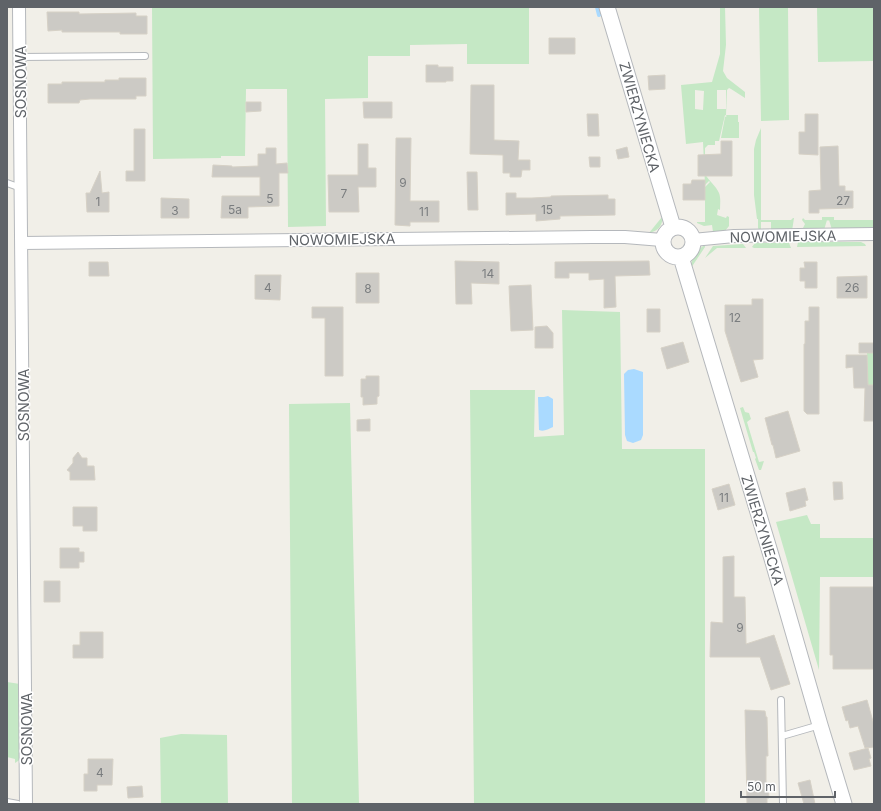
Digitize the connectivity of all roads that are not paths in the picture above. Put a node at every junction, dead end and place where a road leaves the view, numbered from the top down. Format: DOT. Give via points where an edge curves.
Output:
graph roads {
  1 [pos="19,7"];
  2 [pos="607,7"];
  3 [pos="146,56"];
  4 [pos="20,57"];
  5 [pos="7,183"];
  6 [pos="21,188"];
  7 [pos="672,227"];
  8 [pos="874,234"];
  9 [pos="662,240"];
  10 [pos="693,240"];
  11 [pos="22,243"];
  12 [pos="681,257"];
  13 [pos="781,700"];
  14 [pos="820,725"];
  15 [pos="782,736"];
  16 [pos="7,802"];
  17 [pos="18,804"];
  18 [pos="26,804"];
  19 [pos="783,804"];
  20 [pos="844,804"];
  1 -- 4 [label="street, SOSNOWA"];
  2 -- 7 [label="street, ZWIERZYNIECKA"];
  3 -- 4 [label="lane"];
  4 -- 6 [label="street, SOSNOWA"];
  5 -- 6 [label="lane"];
  6 -- 11 [label="street, SOSNOWA"];
  7 -- 9 [label="street"];
  7 -- 10 [label="street" via="686,229"];
  8 -- 10 [label="street, NOWOMIEJSKA" via="734,236"];
  9 -- 11 [label="street, NOWOMIEJSKA" via="584,237"];
  9 -- 12 [label="street" via="668,254 672,257"];
  10 -- 12 [label="street" via="690,252"];
  11 -- 18 [label="street, SOSNOWA"];
  12 -- 14 [label="street, ZWIERZYNIECKA"];
  13 -- 15 [label="lane"];
  14 -- 15 [label="lane"];
  14 -- 20 [label="street, ZWIERZYNIECKA"];
  15 -- 19 [label="lane"];
  16 -- 17 [label="lane"];
}
